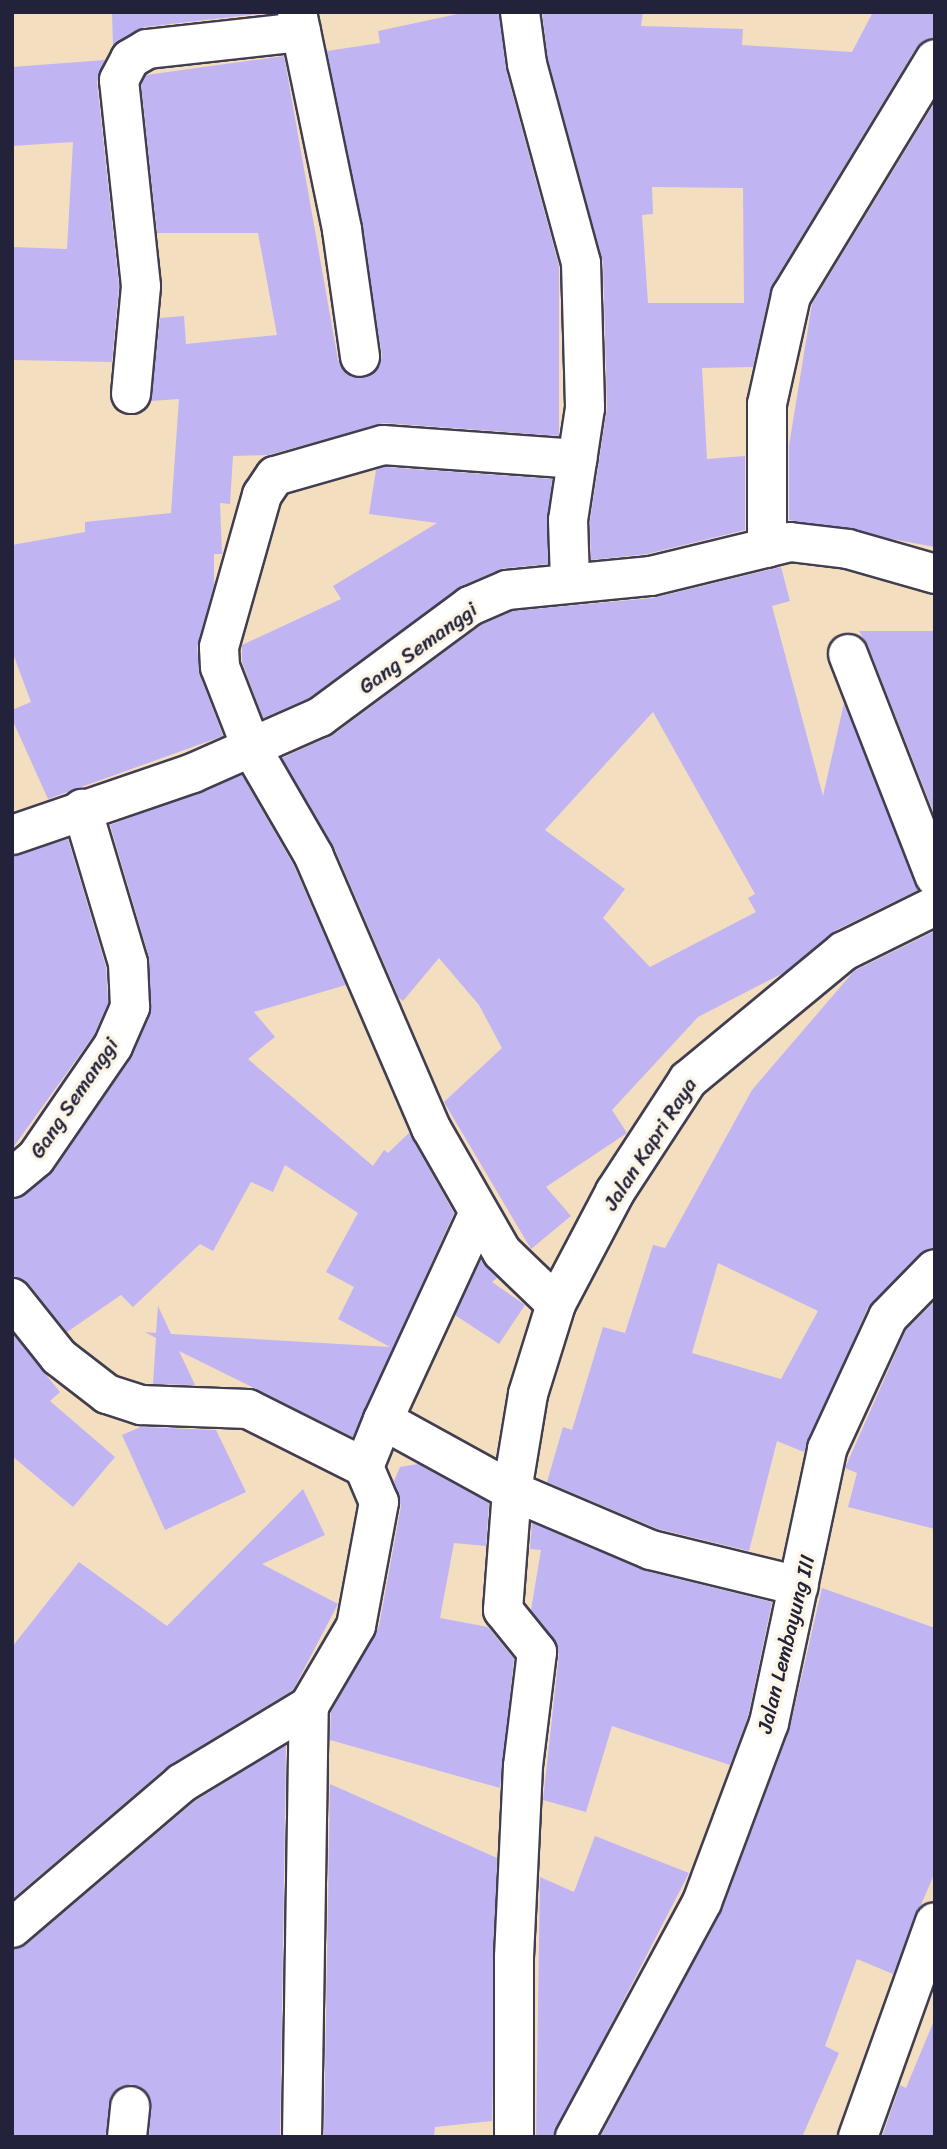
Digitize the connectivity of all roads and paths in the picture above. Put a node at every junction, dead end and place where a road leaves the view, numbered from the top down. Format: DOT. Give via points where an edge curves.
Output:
graph roads {
  1 [pos="520,12"];
  2 [pos="299,22"];
  3 [pos="935,59"];
  4 [pos="360,357"];
  5 [pos="131,394"];
  6 [pos="577,459"];
  7 [pos="767,548"];
  8 [pos="935,574"];
  9 [pos="570,582"];
  10 [pos="848,654"];
  11 [pos="252,750"];
  12 [pos="82,808"];
  13 [pos="16,825"];
  14 [pos="935,877"];
  15 [pos="935,906"];
  16 [pos="12,1178"];
  17 [pos="478,1214"];
  18 [pos="935,1269"];
  19 [pos="12,1298"];
  20 [pos="556,1304"];
  21 [pos="383,1420"];
  22 [pos="369,1474"];
  23 [pos="512,1491"];
  24 [pos="799,1586"];
  25 [pos="309,1706"];
  26 [pos="935,1922"];
  27 [pos="12,1928"];
  28 [pos="302,2137"];
  29 [pos="514,2137"];
  30 [pos="575,2137"];
  31 [pos="859,2137"];
  1 -- 6 [label="street" via="527,64 580,263 585,408"];
  2 -- 4 [label="street" via="342,230"];
  2 -- 5 [label="street" via="147,49 130,59 119,80 141,286"];
  3 -- 7 [label="street" via="791,296 767,404"];
  6 -- 9 [label="street" via="568,520"];
  6 -- 11 [label="street" via="383,445 275,476 262,495 219,647 220,667"];
  7 -- 8 [label="street, Gang Semanggi" via="790,542 848,549"];
  7 -- 9 [label="street, Gang Semanggi" via="650,576"];
  9 -- 11 [label="street, Gang Semanggi" via="507,590 470,606 320,717"];
  10 -- 14 [label="street"];
  11 -- 12 [label="street, Gang Semanggi"];
  11 -- 17 [label="street" via="314,856 431,1128"];
  12 -- 13 [label="street, Gang Semanggi"];
  12 -- 16 [label="street, Gang Semanggi" via="128,964 130,1007 113,1046 36,1158"];
  15 -- 20 [label="street, Jalan Kapri Raya" via="844,951 688,1080 615,1192"];
  17 -- 20 [label="street" via="502,1252"];
  17 -- 21 [label="street"];
  18 -- 24 [label="street, Jalan Lembayung III" via="888,1317 827,1449"];
  19 -- 22 [label="street" via="59,1357 123,1401 248,1409"];
  20 -- 23 [label="street, Jalan Kapri Raya" via="528,1394"];
  21 -- 22 [label="street"];
  21 -- 23 [label="street"];
  22 -- 25 [label="street" via="379,1503 356,1626"];
  23 -- 24 [label="street" via="650,1550"];
  23 -- 29 [label="street, Jalan Kapri Raya" via="503,1610 537,1652 523,1766 514,1956"];
  24 -- 30 [label="street, Jalan Lembayung III" via="769,1723 702,1902"];
  25 -- 27 [label="street" via="181,1783"];
  25 -- 28 [label="street"];
  26 -- 31 [label="street"];
}
